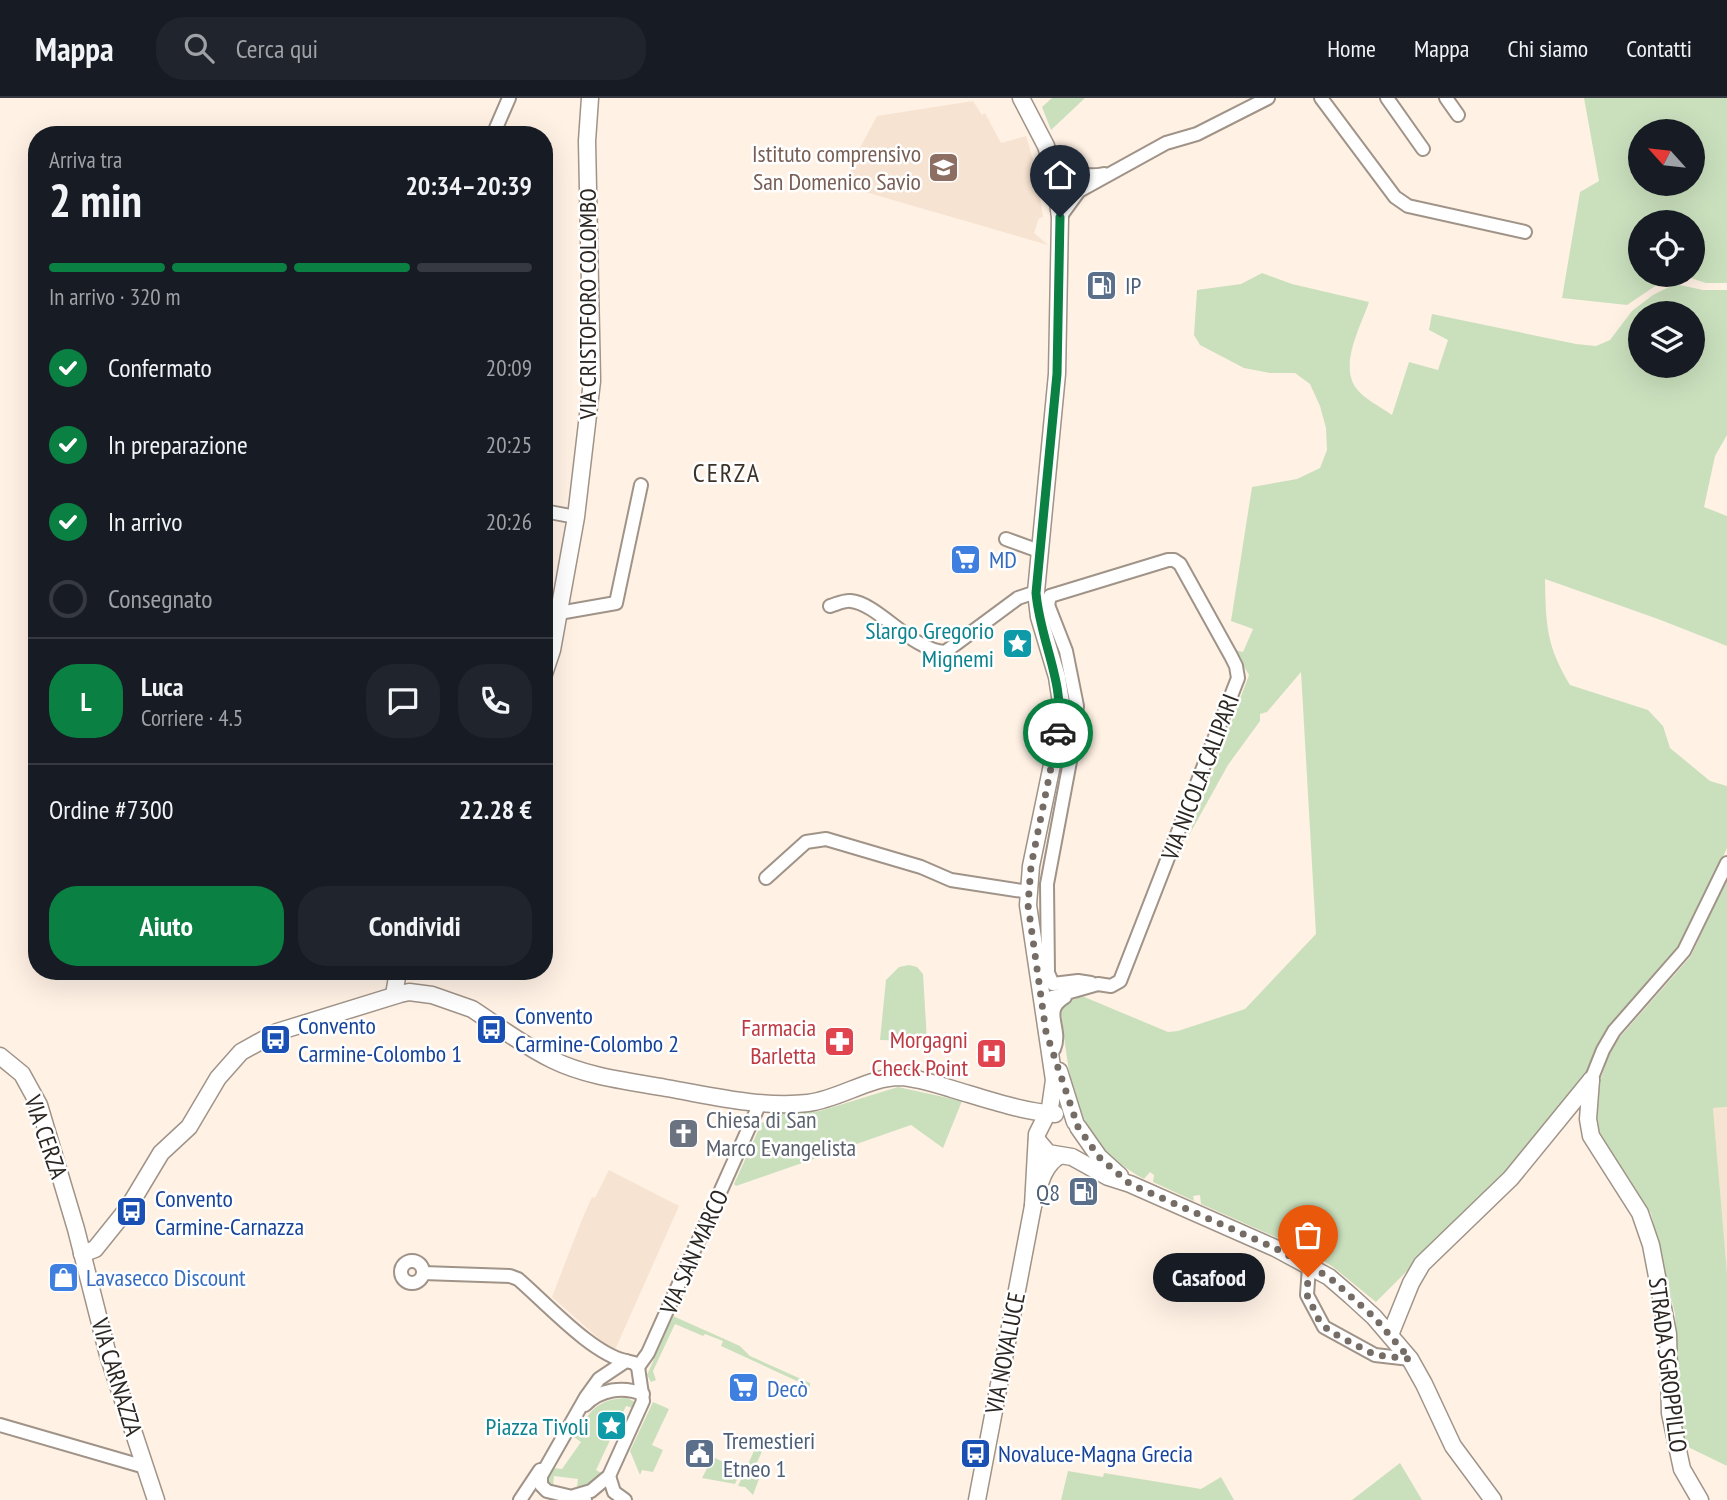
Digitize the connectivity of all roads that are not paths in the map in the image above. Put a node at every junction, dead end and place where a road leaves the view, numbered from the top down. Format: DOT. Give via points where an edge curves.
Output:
graph roads {
  1 [pos="509,98"];
  2 [pos="590,98"];
  3 [pos="1021,98"];
  4 [pos="1268,98"];
  5 [pos="1321,98"];
  6 [pos="1387,98"];
  7 [pos="1446,98"];
  8 [pos="1458,115"];
  9 [pos="497,126"];
  10 [pos="1046,146"];
  11 [pos="1423,149"];
  12 [pos="1115,171"];
  13 [pos="1075,173"];
  14 [pos="1056,186"];
  15 [pos="1079,191"];
  16 [pos="1060,217"];
  17 [pos="1525,232"];
  18 [pos="640,485"];
  19 [pos="553,513"];
  20 [pos="576,517"];
  21 [pos="1006,539"];
  22 [pos="1039,551"];
  23 [pos="1040,601"];
  24 [pos="830,606"];
  25 [pos="559,613"];
  26 [pos="553,645"];
  27 [pos="1727,863"];
  28 [pos="766,878"];
  29 [pos="1028,892"];
  30 [pos="1043,974"];
  31 [pos="396,980"];
  32 [pos="1098,984"];
  33 [pos="1077,990"];
  34 [pos="394,995"];
  35 [pos="1042,1000"];
  36 [pos="1046,1032"];
  37 [pos="1054,1049"];
  38 [pos="0,1056"];
  39 [pos="1054,1080"];
  40 [pos="1591,1080"];
  41 [pos="991,1101"];
  42 [pos="760,1103"];
  43 [pos="1024,1109"];
  44 [pos="1049,1115"];
  45 [pos="1077,1125"];
  46 [pos="1037,1138"];
  47 [pos="1061,1156"];
  48 [pos="1130,1184"];
  49 [pos="1033,1206"];
  50 [pos="82,1254"];
  51 [pos="1309,1267"];
  52 [pos="423,1273"];
  53 [pos="1390,1335"];
  54 [pos="593,1346"];
  55 [pos="1410,1359"];
  56 [pos="635,1363"];
  57 [pos="599,1379"];
  58 [pos="643,1394"];
  59 [pos="580,1410"];
  60 [pos="0,1425"];
  61 [pos="547,1462"];
  62 [pos="145,1467"];
  63 [pos="609,1476"];
  64 [pos="547,1491"];
  65 [pos="580,1498"];
  66 [pos="156,1500"];
  67 [pos="521,1500"];
  68 [pos="625,1500"];
  69 [pos="977,1500"];
  70 [pos="1493,1500"];
  71 [pos="1700,1500"];
  1 -- 9 [label="street"];
  2 -- 20 [label="main road, VIA CRISTOFORO COLOMBO" via="592,381"];
  3 -- 10 [label="main road"];
  4 -- 12 [label="street"];
  5 -- 17 [label="street" via="1395,197 1408,206"];
  6 -- 11 [label="street"];
  7 -- 8 [label="street"];
  10 -- 13 [label="street" via="1058,162"];
  10 -- 14 [label="main road"];
  12 -- 13 [label="street" via="1096,176"];
  12 -- 15 [label="street"];
  13 -- 14 [label="street"];
  14 -- 15 [label="street"];
  14 -- 16 [label="main road"];
  15 -- 16 [label="street"];
  16 -- 22 [label="main road" via="1057,374"];
  18 -- 25 [label="street" via="616,603"];
  19 -- 20 [label="street"];
  20 -- 25 [label="main road, VIA CRISTOFORO COLOMBO"];
  21 -- 22 [label="street"];
  22 -- 23 [label="main road"];
  23 -- 24 [label="street" via="1018,598 945,652 918,642 865,605 847,600"];
  23 -- 29 [label="main road" via="1061,717"];
  23 -- 30 [label="street" via="1066,651 1077,706 1047,884"];
  23 -- 32 [label="street, VIA NICOLA CALIPARI" via="1174,561 1180,564 1238,672 1234,693 1120,981 1111,986"];
  25 -- 26 [label="main road, VIA CRISTOFORO COLOMBO"];
  27 -- 40 [label="street, STRADA SGROPPILLO" via="1684,951 1614,1031"];
  28 -- 29 [label="street" via="806,842 826,839 951,880"];
  29 -- 30 [label="main road"];
  30 -- 32 [label="street" via="1053,984"];
  30 -- 35 [label="main road"];
  31 -- 34 [label="main road"];
  32 -- 33 [label="street, VIA NICOLA CALIPARI"];
  33 -- 35 [label="street, VIA NICOLA CALIPARI"];
  33 -- 37 [label="street" via="1054,1006 1058,1040"];
  34 -- 42 [label="main road" via="420,993 460,1004 552,1060 580,1070"];
  34 -- 50 [label="main road" via="277,1032 241,1052 218,1078 189,1127 161,1153 128,1208 95,1249"];
  35 -- 36 [label="main road"];
  36 -- 37 [label="main road"];
  36 -- 39 [label="main road"];
  37 -- 45 [label="main road"];
  38 -- 50 [label="main road, VIA CERZA" via="32,1089"];
  39 -- 43 [label="main road" via="1042,1097"];
  39 -- 44 [label="main road"];
  40 -- 53 [label="main road" via="1505,1185 1422,1264"];
  40 -- 71 [label="main road, STRADA SGROPPILLO" via="1591,1136 1640,1213 1651,1245 1668,1334 1670,1413 1682,1469"];
  41 -- 42 [label="main road" via="899,1077 810,1102"];
  41 -- 43 [label="main road"];
  41 -- 46 [label="main road" via="1020,1118"];
  42 -- 56 [label="street, VIA SAN MARCO" via="708,1223"];
  43 -- 44 [label="main road"];
  44 -- 45 [label="main road" via="1066,1115"];
  44 -- 46 [label="main road" via="1038,1128"];
  45 -- 47 [label="main road" via="1077,1143"];
  45 -- 48 [label="main road" via="1099,1157"];
  46 -- 47 [label="main road" via="1043,1150"];
  46 -- 49 [label="main road"];
  47 -- 48 [label="main road"];
  47 -- 49 [label="main road" via="1048,1165"];
  48 -- 51 [label="main road"];
  49 -- 69 [label="main road, VIA NOVALUCE"];
  50 -- 62 [label="main road, VIA CARNAZZA" via="108,1355"];
  51 -- 53 [label="main road" via="1329,1277"];
  51 -- 55 [label="street" via="1307,1295 1324,1327 1375,1355"];
  52 -- 54 [label="street" via="518,1279"];
  53 -- 55 [label="main road"];
  54 -- 56 [label="street"];
  54 -- 57 [label="street" via="603,1361"];
  55 -- 70 [label="main road" via="1453,1446"];
  56 -- 57 [label="street"];
  56 -- 58 [label="street"];
  57 -- 59 [label="street"];
  58 -- 59 [label="street" via="616,1390 596,1396"];
  58 -- 63 [label="street"];
  59 -- 61 [label="street"];
  60 -- 62 [label="street"];
  61 -- 64 [label="street" via="540,1480"];
  61 -- 67 [label="street"];
  62 -- 66 [label="main road, VIA CARNAZZA"];
  63 -- 65 [label="street"];
  63 -- 68 [label="street" via="614,1492"];
  64 -- 65 [label="street"];
  64 -- 67 [label="street" via="533,1492"];
}
